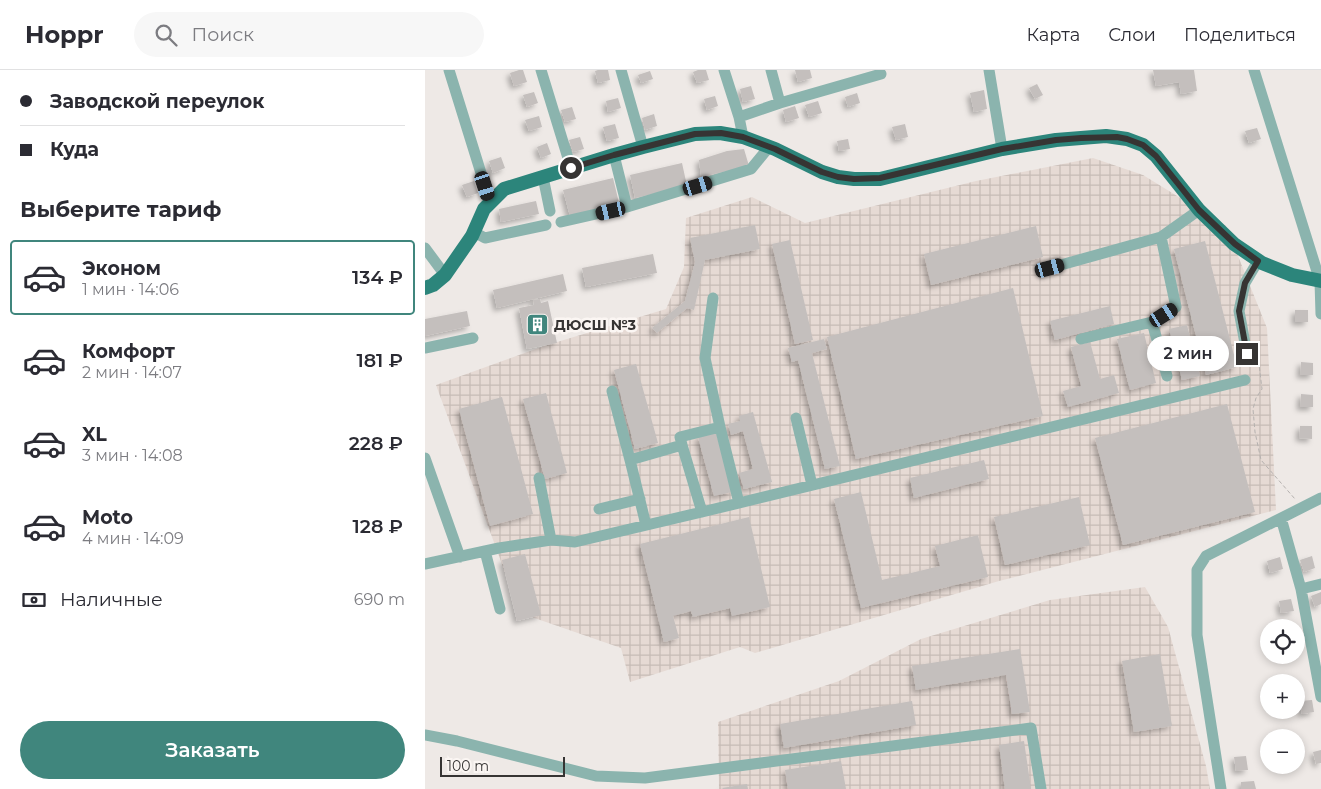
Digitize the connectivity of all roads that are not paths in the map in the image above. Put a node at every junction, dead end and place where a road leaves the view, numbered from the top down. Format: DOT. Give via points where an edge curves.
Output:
graph roads {
  1 [pos="449,70"];
  2 [pos="541,70"];
  3 [pos="621,70"];
  4 [pos="724,70"];
  5 [pos="771,70"];
  6 [pos="989,70"];
  7 [pos="1254,70"];
  8 [pos="881,74"];
  9 [pos="780,103"];
  10 [pos="739,117"];
  11 [pos="743,137"];
  12 [pos="643,147"];
  13 [pos="769,147"];
  14 [pos="1002,149"];
  15 [pos="614,155"];
  16 [pos="571,168"];
  17 [pos="543,177"];
  18 [pos="490,202"];
  19 [pos="627,207"];
  20 [pos="1199,210"];
  21 [pos="550,212"];
  22 [pos="561,222"];
  23 [pos="546,225"];
  24 [pos="474,232"];
  25 [pos="1161,237"];
  26 [pos="425,248"];
  27 [pos="1258,261"];
  28 [pos="1050,268"];
  29 [pos="445,274"];
  30 [pos="1321,281"];
  31 [pos="425,288"];
  32 [pos="713,298"];
  33 [pos="1321,314"];
  34 [pos="1152,322"];
  35 [pos="473,338"];
  36 [pos="1081,339"];
  37 [pos="425,348"];
  38 [pos="1247,354"];
  39 [pos="1167,376"];
  40 [pos="1245,380"];
  41 [pos="612,391"];
  42 [pos="796,418"];
  43 [pos="720,427"];
  44 [pos="682,445"];
  45 [pos="425,458"];
  46 [pos="630,460"];
  47 [pos="539,478"];
  48 [pos="812,485"];
  49 [pos="1321,498"];
  50 [pos="640,499"];
  51 [pos="739,503"];
  52 [pos="599,509"];
  53 [pos="702,512"];
  54 [pos="1281,518"];
  55 [pos="646,525"];
  56 [pos="551,540"];
  57 [pos="485,551"];
  58 [pos="460,557"];
  59 [pos="425,564"];
  60 [pos="1321,584"];
  61 [pos="1301,589"];
  62 [pos="499,609"];
  63 [pos="1321,697"];
  64 [pos="425,735"];
  65 [pos="1041,789"];
  66 [pos="1221,789"];
  1 -- 18 [label="street"];
  2 -- 16 [label="street"];
  3 -- 12 [label="street"];
  4 -- 10 [label="street"];
  5 -- 9 [label="street"];
  6 -- 14 [label="street"];
  7 -- 30 [label="street"];
  8 -- 9 [label="street"];
  9 -- 10 [label="street"];
  10 -- 11 [label="street"];
  11 -- 12 [label="main road" via="721,133 695,134"];
  11 -- 13 [label="main road"];
  12 -- 15 [label="main road"];
  13 -- 14 [label="main road" via="822,172 854,179 880,178"];
  13 -- 19 [label="street" via="751,169"];
  14 -- 20 [label="main road" via="1106,136 1127,139 1143,145 1156,156"];
  15 -- 16 [label="main road"];
  15 -- 19 [label="street"];
  16 -- 17 [label="main road"];
  17 -- 18 [label="main road" via="504,189"];
  17 -- 21 [label="street"];
  18 -- 24 [label="main road"];
  19 -- 22 [label="street"];
  20 -- 25 [label="street"];
  20 -- 27 [label="main road"];
  23 -- 24 [label="street" via="485,238"];
  24 -- 29 [label="main road"];
  25 -- 28 [label="street"];
  25 -- 34 [label="street" via="1176,307"];
  26 -- 29 [label="street"];
  27 -- 30 [label="main road" via="1291,275"];
  27 -- 38 [label="street" via="1245,283 1239,311"];
  29 -- 31 [label="main road"];
  30 -- 33 [label="street"];
  32 -- 43 [label="street" via="705,358"];
  34 -- 36 [label="street"];
  34 -- 39 [label="street"];
  35 -- 37 [label="street"];
  40 -- 48 [label="street"];
  41 -- 46 [label="street"];
  42 -- 48 [label="street"];
  43 -- 44 [label="street" via="680,437"];
  43 -- 51 [label="street"];
  44 -- 46 [label="street"];
  44 -- 53 [label="street"];
  45 -- 58 [label="street"];
  46 -- 50 [label="street"];
  47 -- 56 [label="street"];
  48 -- 51 [label="street"];
  49 -- 54 [label="street"];
  50 -- 52 [label="street"];
  50 -- 55 [label="street"];
  51 -- 53 [label="street"];
  53 -- 55 [label="street"];
  54 -- 61 [label="street"];
  54 -- 66 [label="street" via="1206,556 1197,570 1197,635"];
  55 -- 56 [label="street" via="575,542"];
  56 -- 57 [label="street"];
  57 -- 58 [label="street"];
  57 -- 62 [label="street"];
  58 -- 59 [label="street"];
  60 -- 61 [label="street"];
  61 -- 63 [label="street"];
  64 -- 65 [label="street" via="596,776 645,778 1031,728"];
}
